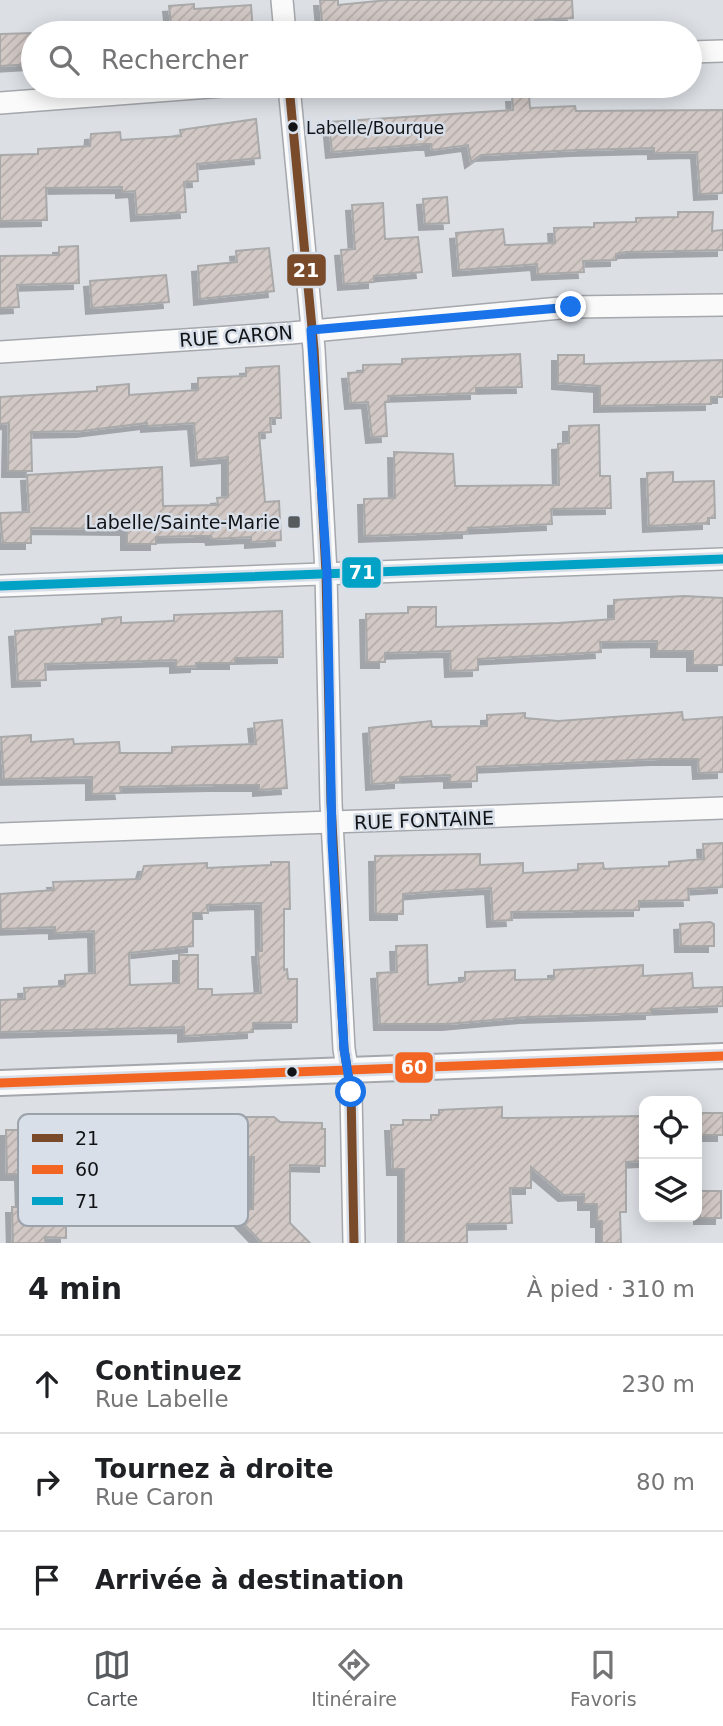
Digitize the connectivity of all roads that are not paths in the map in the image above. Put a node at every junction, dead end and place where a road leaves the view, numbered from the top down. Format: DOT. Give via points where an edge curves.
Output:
graph roads {
  1 [pos="282,0"];
  2 [pos="284,21"];
  3 [pos="723,51"];
  4 [pos="702,52"];
  5 [pos="66,98"];
  6 [pos="290,98"];
  7 [pos="0,103"];
  8 [pos="723,305"];
  9 [pos="311,330"];
  10 [pos="0,352"];
  11 [pos="723,559"];
  12 [pos="327,573"];
  13 [pos="0,586"];
  14 [pos="723,808"];
  15 [pos="332,823"];
  16 [pos="0,834"];
  17 [pos="723,1056"];
  18 [pos="346,1069"];
  19 [pos="0,1083"];
  20 [pos="354,1243"];
  1 -- 2 [label="street"];
  3 -- 4 [label="street"];
  5 -- 7 [label="street"];
  6 -- 9 [label="street"];
  8 -- 9 [label="street, RUE CARON" via="571,307"];
  9 -- 10 [label="street, RUE CARON"];
  9 -- 12 [label="street"];
  11 -- 12 [label="street"];
  12 -- 13 [label="street"];
  12 -- 15 [label="street"];
  14 -- 15 [label="street, RUE FONTAINE"];
  15 -- 16 [label="street, RUE FONTAINE"];
  15 -- 18 [label="street"];
  17 -- 18 [label="street"];
  18 -- 19 [label="street"];
  18 -- 20 [label="street" via="351,1092"];
}
